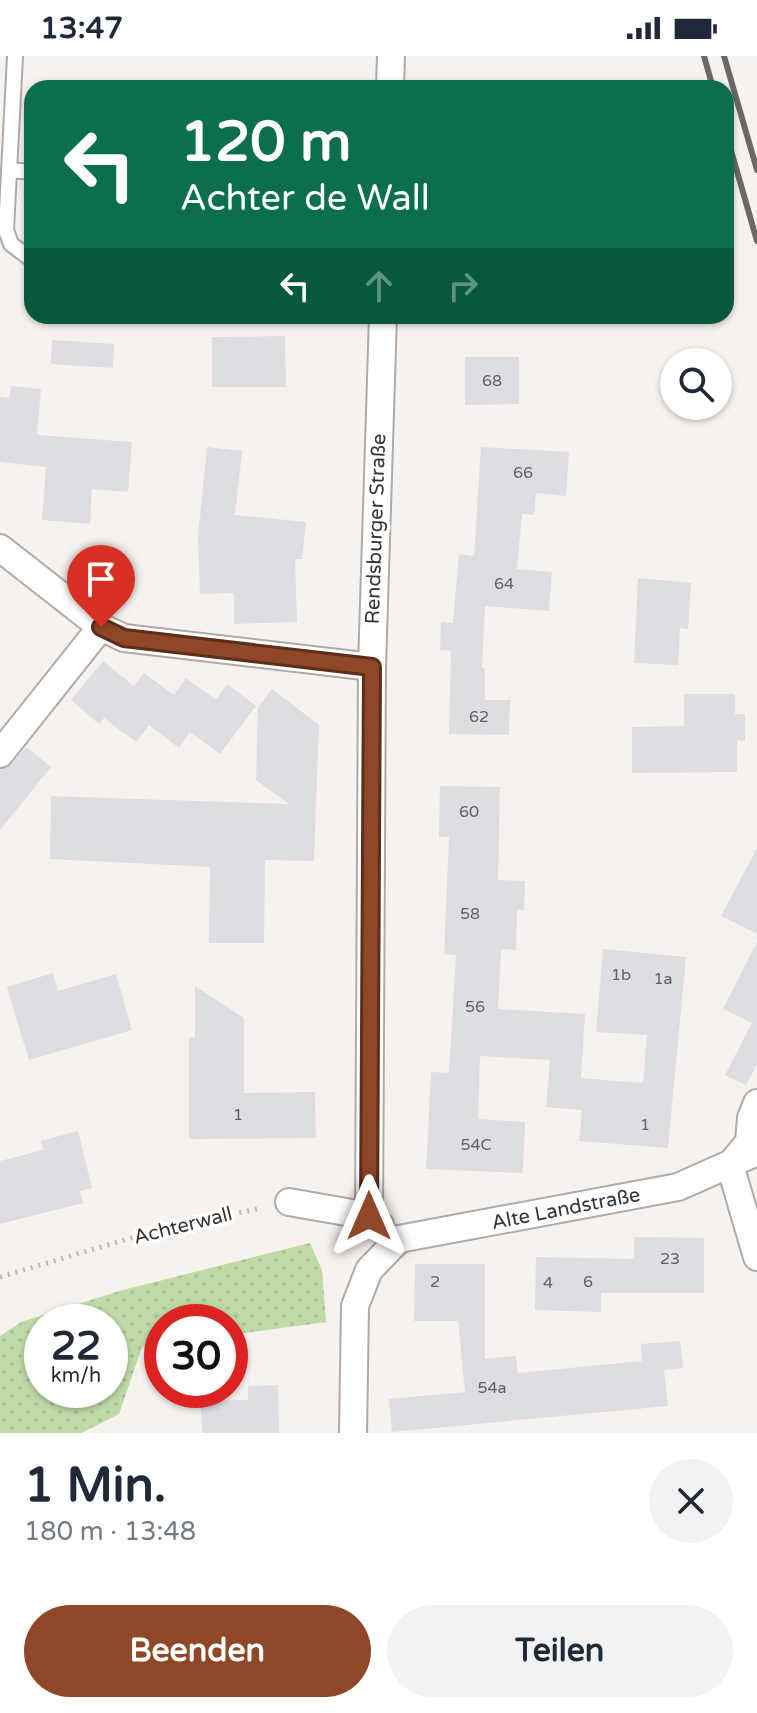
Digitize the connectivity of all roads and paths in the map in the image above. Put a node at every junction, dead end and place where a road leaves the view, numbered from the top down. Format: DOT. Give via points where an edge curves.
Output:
graph roads {
  1 [pos="15,56"];
  2 [pos="391,56"];
  3 [pos="390,80"];
  4 [pos="9,170"];
  5 [pos="24,171"];
  6 [pos="24,254"];
  7 [pos="383,324"];
  8 [pos="0,548"];
  9 [pos="101,627"];
  10 [pos="372,667"];
  11 [pos="0,754"];
  12 [pos="757,1103"];
  13 [pos="757,1152"];
  14 [pos="730,1165"];
  15 [pos="289,1202"];
  16 [pos="369,1216"];
  17 [pos="399,1239"];
  18 [pos="757,1257"];
  19 [pos="0,1277"];
  20 [pos="353,1433"];
  1 -- 4 [label="lane"];
  2 -- 3 [label="street"];
  4 -- 5 [label="lane"];
  4 -- 6 [label="lane" via="6,230 11,244"];
  7 -- 10 [label="street, Rendsburger Straße"];
  8 -- 9 [label="street"];
  9 -- 10 [label="street" via="124,638"];
  9 -- 11 [label="street"];
  10 -- 16 [label="street, Rendsburger Straße"];
  12 -- 14 [label="street" via="749,1142"];
  13 -- 14 [label="street, Alte Landstraße"];
  14 -- 17 [label="street, Alte Landstraße" via="678,1187"];
  14 -- 18 [label="street"];
  15 -- 16 [label="street"];
  15 -- 19 [label="path, Achterwall" via="168,1227"];
  16 -- 17 [label="street"];
  17 -- 20 [label="street" via="369,1270 355,1306"];
}
